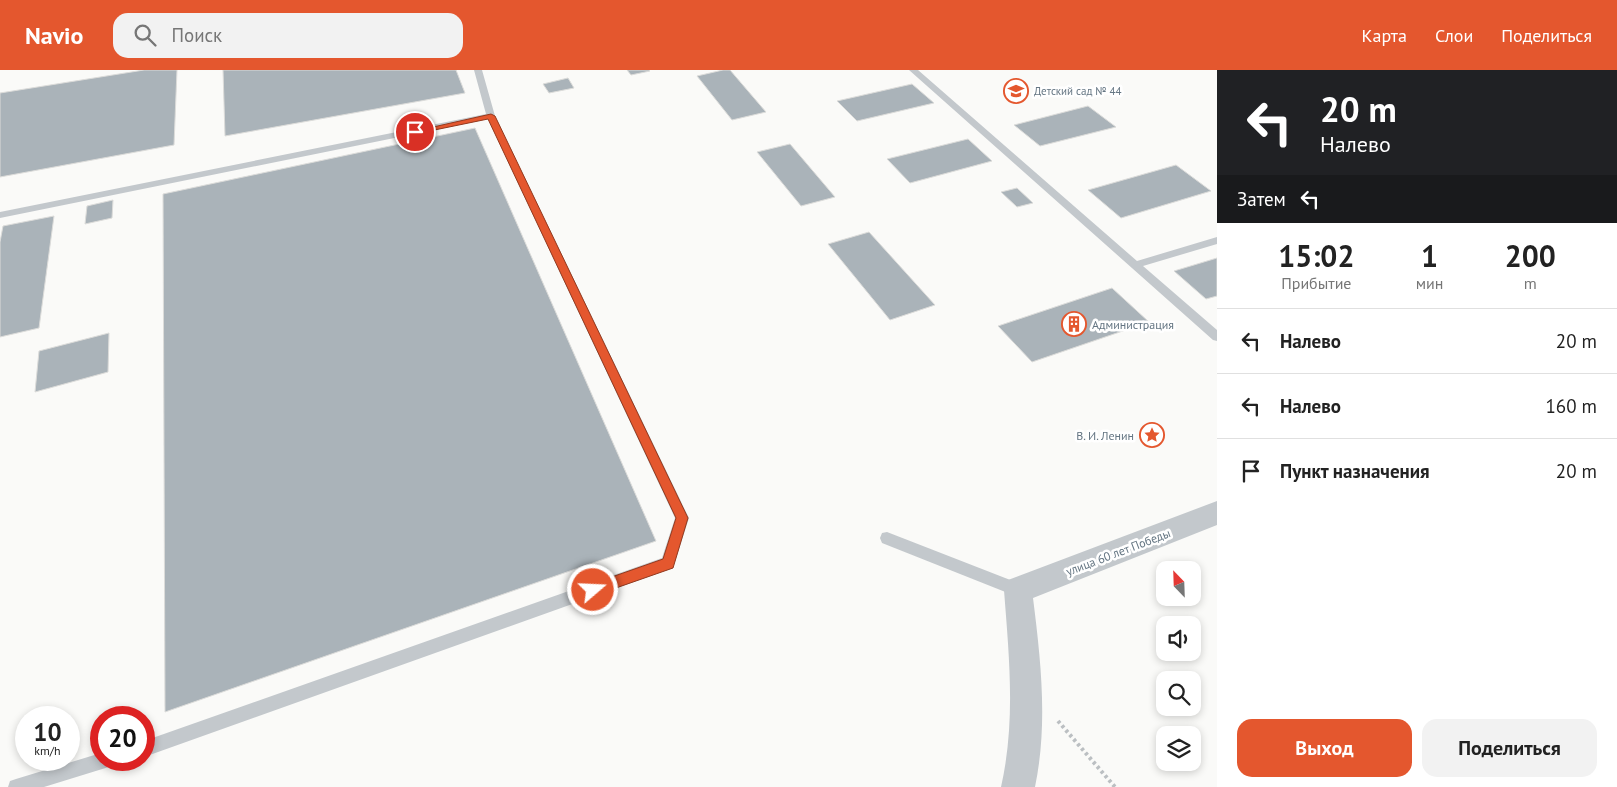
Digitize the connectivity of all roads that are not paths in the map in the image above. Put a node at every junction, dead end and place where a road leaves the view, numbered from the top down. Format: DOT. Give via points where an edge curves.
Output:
graph roads {
  1 [pos="478,70"];
  2 [pos="913,70"];
  3 [pos="491,116"];
  4 [pos="0,215"];
  5 [pos="1217,240"];
  6 [pos="1136,265"];
  7 [pos="1217,337"];
  8 [pos="1217,513"];
  9 [pos="886,538"];
  10 [pos="1018,590"];
  11 [pos="155,745"];
  12 [pos="90,765"];
  13 [pos="16,787"];
  14 [pos="1018,787"];
  1 -- 3 [label="lane"];
  2 -- 6 [label="lane"];
  3 -- 4 [label="lane"];
  3 -- 11 [label="lane" via="682,518 668,563"];
  5 -- 6 [label="lane"];
  6 -- 7 [label="lane"];
  8 -- 10 [label="street, улица 60 лет Победы"];
  9 -- 10 [label="lane"];
  10 -- 14 [label="street" via="1026,683 1026,742"];
  12 -- 13 [label="lane"];
}
